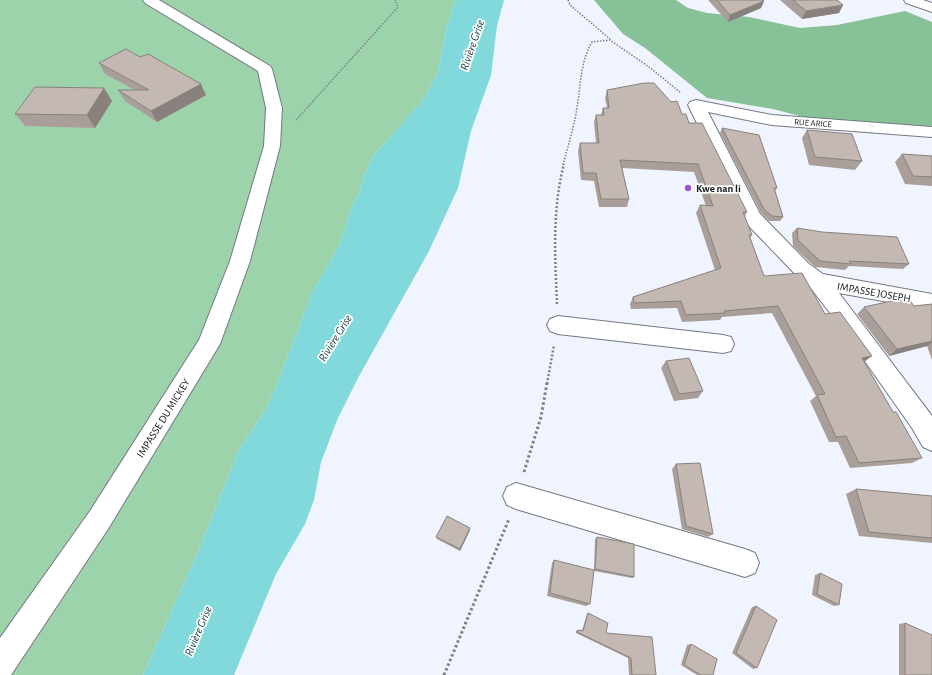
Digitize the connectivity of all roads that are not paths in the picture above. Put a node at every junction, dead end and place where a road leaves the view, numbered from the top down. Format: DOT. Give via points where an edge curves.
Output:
graph roads {
  1 [pos="150,0"];
  2 [pos="932,132"];
  3 [pos="817,281"];
  4 [pos="932,302"];
  5 [pos="558,325"];
  6 [pos="723,344"];
  7 [pos="932,439"];
  8 [pos="516,496"];
  9 [pos="745,564"];
  10 [pos="0,664"];
  1 -- 10 [label="street, IMPASSE DU MICKEY" via="265,69 274,108 272,146 240,261 209,344 98,520"];
  2 -- 3 [label="street, RUE ARICE" via="772,120 696,105 754,218 797,264"];
  3 -- 4 [label="street, IMPASSE JOSEPH"];
  3 -- 7 [label="street" via="866,343"];
  5 -- 6 [label="street"];
  8 -- 9 [label="street"];
}
